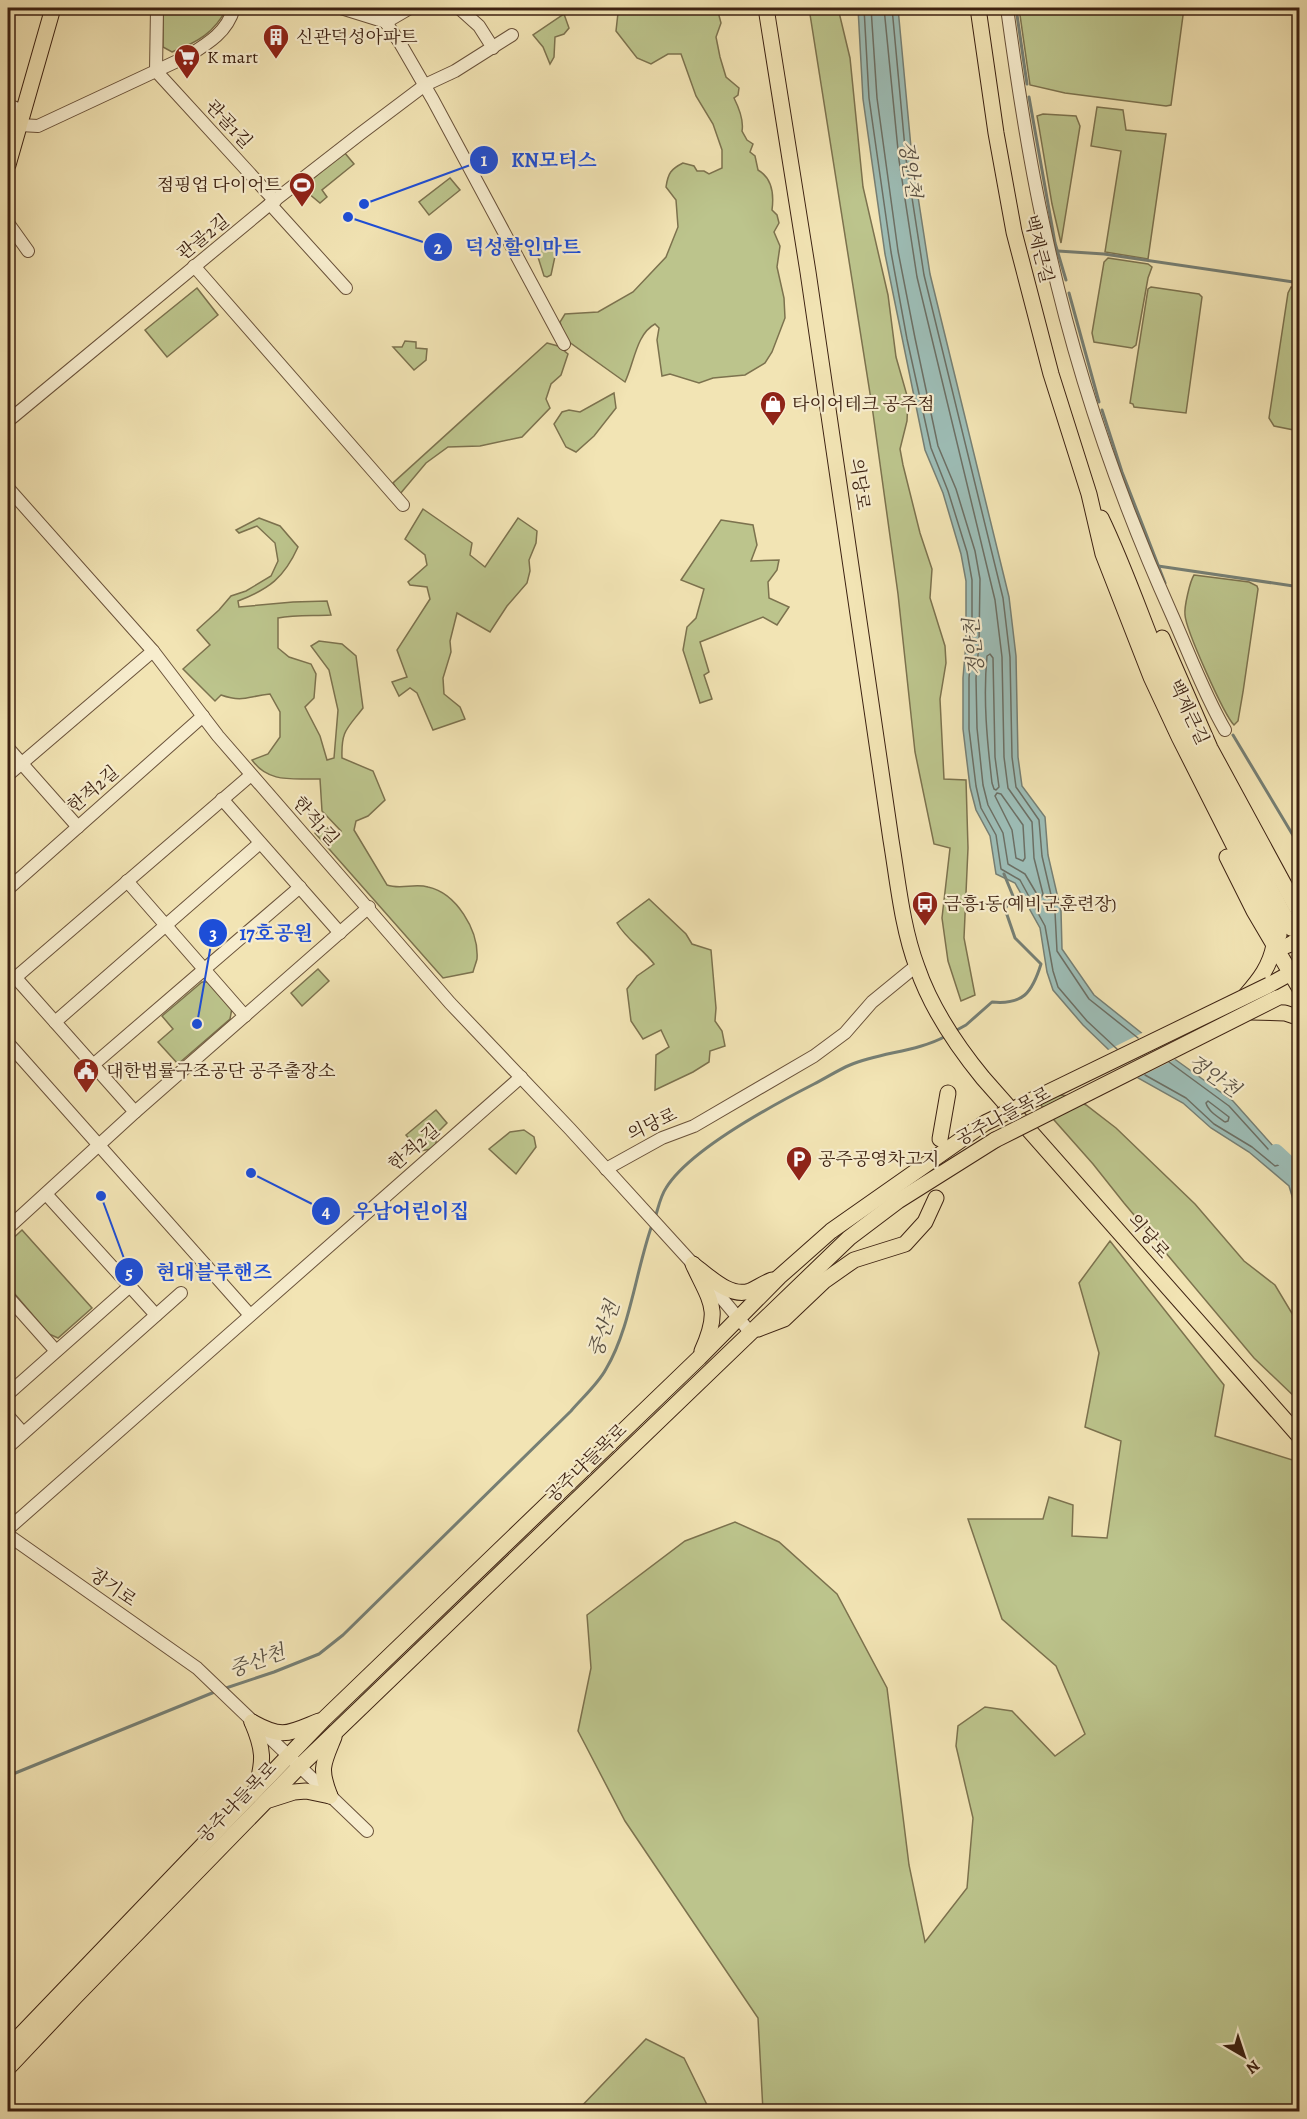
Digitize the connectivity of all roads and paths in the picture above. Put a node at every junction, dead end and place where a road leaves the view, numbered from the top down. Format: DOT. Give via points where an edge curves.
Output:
graph roads {
  1 [pos="53,8"];
  2 [pos="157,8"];
  3 [pos="234,8"];
  4 [pos="341,8"];
  5 [pos="376,8"];
  6 [pos="410,8"];
  7 [pos="459,8"];
  8 [pos="766,8"];
  9 [pos="978,8"];
  10 [pos="1007,8"];
  11 [pos="386,22"];
  12 [pos="512,35"];
  13 [pos="492,48"];
  14 [pos="156,72"];
  15 [pos="425,85"];
  16 [pos="8,105"];
  17 [pos="22,118"];
  18 [pos="8,165"];
  19 [pos="273,203"];
  20 [pos="8,223"];
  21 [pos="28,251"];
  22 [pos="194,267"];
  23 [pos="346,288"];
  24 [pos="564,344"];
  25 [pos="8,421"];
  26 [pos="8,488"];
  27 [pos="403,505"];
  28 [pos="1127,594"];
  29 [pos="153,651"];
  30 [pos="203,716"];
  31 [pos="1225,730"];
  32 [pos="8,748"];
  33 [pos="21,763"];
  34 [pos="251,774"];
  35 [pos="8,775"];
  36 [pos="222,799"];
  37 [pos="78,827"];
  38 [pos="260,843"];
  39 [pos="127,881"];
  40 [pos="300,887"];
  41 [pos="8,889"];
  42 [pos="369,908"];
  43 [pos="1299,914"];
  44 [pos="166,925"];
  45 [pos="340,933"];
  46 [pos="1286,936"];
  47 [pos="916,966"];
  48 [pos="204,969"];
  49 [pos="1295,971"];
  50 [pos="11,980"];
  51 [pos="1269,986"];
  52 [pos="1299,989"];
  53 [pos="1252,1012"];
  54 [pos="1292,1015"];
  55 [pos="245,1016"];
  56 [pos="55,1022"];
  57 [pos="8,1043"];
  58 [pos="93,1065"];
  59 [pos="520,1077"];
  60 [pos="948,1093"];
  61 [pos="135,1112"];
  62 [pos="940,1139"];
  63 [pos="98,1146"];
  64 [pos="606,1169"];
  65 [pos="46,1194"];
  66 [pos="936,1198"];
  67 [pos="8,1228"];
  68 [pos="693,1264"];
  69 [pos="779,1277"];
  70 [pos="130,1286"];
  71 [pos="181,1293"];
  72 [pos="8,1297"];
  73 [pos="156,1315"];
  74 [pos="250,1315"];
  75 [pos="738,1319"];
  76 [pos="750,1332"];
  77 [pos="56,1351"];
  78 [pos="699,1358"];
  79 [pos="8,1394"];
  80 [pos="8,1416"];
  81 [pos="23,1433"];
  82 [pos="1299,1437"];
  83 [pos="8,1447"];
  84 [pos="8,1529"];
  85 [pos="8,1535"];
  86 [pos="249,1719"];
  87 [pos="324,1719"];
  88 [pos="336,1732"];
  89 [pos="293,1762"];
  90 [pos="261,1796"];
  91 [pos="330,1796"];
  92 [pos="367,1831"];
  93 [pos="8,2048"];
  94 [pos="8,2068"];
  1 -- 17 [label="main road"];
  2 -- 14 [label="street"];
  3 -- 14 [label="street" via="225,28 209,43"];
  4 -- 11 [label="street"];
  5 -- 11 [label="street"];
  6 -- 11 [label="street"];
  7 -- 13 [label="street" via="479,26"];
  8 -- 47 [label="main road, 의당로" via="891,840"];
  9 -- 28 [label="main road, 백제큰길" via="1014,232 1103,554"];
  10 -- 31 [label="street" via="1044,227 1082,373 1108,458 1153,571"];
  11 -- 15 [label="street"];
  12 -- 13 [label="street, 관골2길"];
  13 -- 15 [label="street, 관골2길"];
  14 -- 17 [label="street" via="38,126"];
  14 -- 19 [label="street, 관골1길"];
  15 -- 19 [label="street, 관골2길"];
  15 -- 24 [label="street"];
  16 -- 17 [label="street"];
  17 -- 18 [label="main road"];
  19 -- 22 [label="street, 관골2길"];
  19 -- 23 [label="street, 관골1길"];
  20 -- 21 [label="street"];
  22 -- 25 [label="street, 관골2길"];
  22 -- 27 [label="street"];
  26 -- 29 [label="street, 한적1길"];
  28 -- 43 [label="main road" via="1161,637 1210,748"];
  28 -- 46 [label="main road, 백제큰길" via="1151,677"];
  29 -- 30 [label="street, 한적1길"];
  29 -- 33 [label="street"];
  30 -- 34 [label="street, 한적1길"];
  30 -- 37 [label="street, 한적2길"];
  32 -- 33 [label="street"];
  33 -- 35 [label="street"];
  33 -- 37 [label="street"];
  34 -- 36 [label="street"];
  34 -- 42 [label="street, 한적1길"];
  36 -- 38 [label="street"];
  36 -- 39 [label="street"];
  37 -- 41 [label="street, 한적2길"];
  38 -- 40 [label="street"];
  38 -- 44 [label="street"];
  39 -- 44 [label="street"];
  39 -- 50 [label="street"];
  40 -- 45 [label="street"];
  40 -- 48 [label="street"];
  42 -- 45 [label="street"];
  42 -- 59 [label="street, 한적1길"];
  44 -- 48 [label="street"];
  44 -- 56 [label="street"];
  45 -- 55 [label="street"];
  46 -- 49 [label="main road, 백제큰길"];
  46 -- 51 [label="main road" via="1271,959"];
  47 -- 64 [label="street, 의당로" via="872,1002 845,1033 814,1056 694,1126 662,1138"];
  47 -- 82 [label="main road, 의당로" via="942,1021 969,1061"];
  48 -- 55 [label="street"];
  48 -- 58 [label="street"];
  49 -- 51 [label="main road"];
  49 -- 52 [label="main road, 백제큰길"];
  50 -- 56 [label="street"];
  51 -- 52 [label="main road"];
  51 -- 53 [label="main road, 공주나들목로, bridge"];
  51 -- 69 [label="main road, 공주나들목로, bridge" via="985,1123 831,1231"];
  53 -- 54 [label="main road"];
  53 -- 76 [label="main road, 공주나들목로, bridge" via="996,1140 898,1201 849,1238"];
  55 -- 61 [label="street"];
  56 -- 58 [label="street"];
  57 -- 63 [label="street"];
  58 -- 61 [label="street"];
  59 -- 64 [label="street, 한적1길"];
  59 -- 74 [label="street, 한적2길"];
  60 -- 62 [label="main road"];
  61 -- 63 [label="street"];
  63 -- 65 [label="street"];
  63 -- 74 [label="street"];
  64 -- 68 [label="street, 한적1길"];
  65 -- 67 [label="street"];
  65 -- 70 [label="street"];
  66 -- 76 [label="main road" via="925,1222 905,1244 854,1260 824,1281 784,1319"];
  68 -- 69 [label="main road" via="736,1292 748,1292"];
  68 -- 75 [label="street, 한적1길"];
  68 -- 78 [label="main road" via="714,1314"];
  69 -- 75 [label="main road, 공주나들목로"];
  70 -- 73 [label="street"];
  70 -- 77 [label="street"];
  71 -- 73 [label="street"];
  72 -- 77 [label="street"];
  73 -- 81 [label="street"];
  74 -- 84 [label="street, 한적2길"];
  75 -- 76 [label="street, 한적1길"];
  75 -- 78 [label="main road, 공주나들목로"];
  76 -- 88 [label="main road, 공주나들목로"];
  77 -- 79 [label="street"];
  78 -- 87 [label="main road, 공주나들목로"];
  80 -- 81 [label="street"];
  81 -- 83 [label="street"];
  85 -- 86 [label="street, 장기로" via="197,1668"];
  86 -- 87 [label="main road" via="277,1734"];
  86 -- 89 [label="street"];
  86 -- 90 [label="main road" via="262,1749"];
  87 -- 89 [label="main road, 공주나들목로"];
  88 -- 89 [label="main road, 공주나들목로"];
  88 -- 91 [label="main road" via="323,1769"];
  89 -- 90 [label="main road, 공주나들목로"];
  89 -- 91 [label="street"];
  90 -- 91 [label="main road" via="306,1791"];
  90 -- 93 [label="main road, 공주나들목로"];
  90 -- 94 [label="main road, 공주나들목로"];
  91 -- 92 [label="street"];
}
